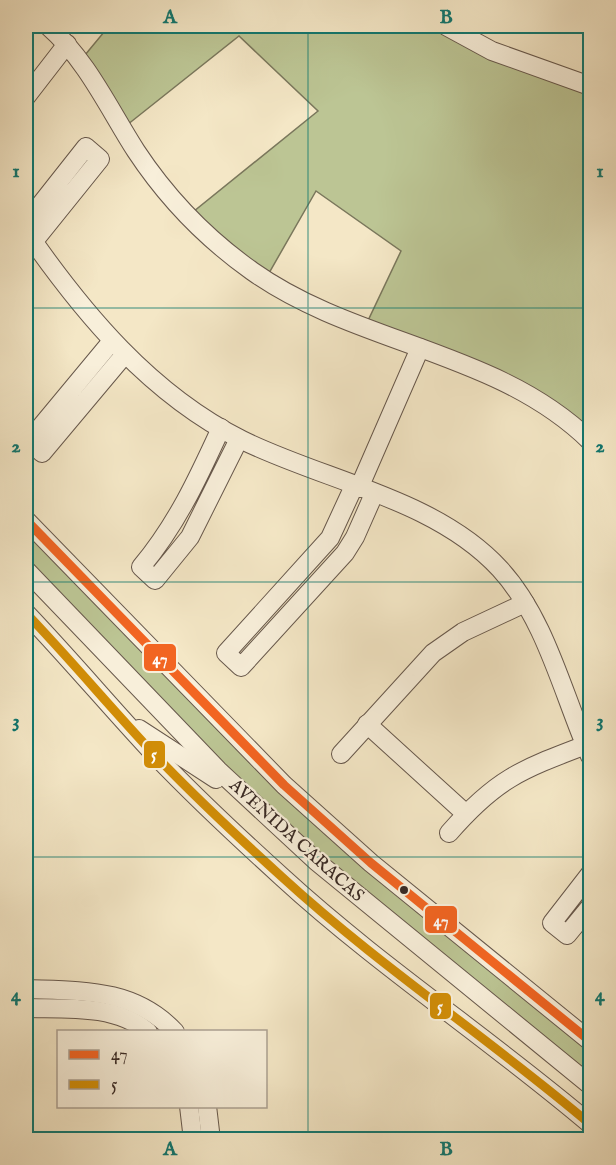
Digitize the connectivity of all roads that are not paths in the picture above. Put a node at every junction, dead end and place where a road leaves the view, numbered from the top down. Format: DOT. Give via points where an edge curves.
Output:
graph roads {
  1 [pos="48,26"];
  2 [pos="446,26"];
  3 [pos="67,44"];
  4 [pos="591,86"];
  5 [pos="26,97"];
  6 [pos="26,223"];
  7 [pos="28,242"];
  8 [pos="112,341"];
  9 [pos="420,348"];
  10 [pos="125,354"];
  11 [pos="221,428"];
  12 [pos="239,439"];
  13 [pos="591,441"];
  14 [pos="362,490"];
  15 [pos="26,520"];
  16 [pos="26,570"];
  17 [pos="525,603"];
  18 [pos="26,613"];
  19 [pos="127,722"];
  20 [pos="367,724"];
  21 [pos="588,751"];
  22 [pos="341,754"];
  23 [pos="262,810"];
  24 [pos="466,814"];
  25 [pos="449,833"];
  26 [pos="591,874"];
  27 [pos="591,907"];
  28 [pos="26,989"];
  29 [pos="26,1008"];
  30 [pos="145,1030"];
  31 [pos="173,1030"];
  32 [pos="591,1041"];
  33 [pos="591,1085"];
  34 [pos="189,1108"];
  35 [pos="207,1108"];
  36 [pos="591,1124"];
  37 [pos="193,1140"];
  38 [pos="211,1140"];
  1 -- 3 [label="street"];
  2 -- 4 [label="street" via="492,51"];
  3 -- 5 [label="street"];
  3 -- 9 [label="street" via="157,180 211,239 255,273 298,299"];
  6 -- 7 [label="street" via="86,147 100,159"];
  7 -- 8 [label="street"];
  8 -- 10 [label="street"];
  8 -- 10 [label="street" via="28,441 42,453"];
  9 -- 13 [label="street" via="536,399"];
  9 -- 14 [label="street"];
  10 -- 11 [label="street"];
  11 -- 12 [label="street"];
  11 -- 12 [label="street" via="184,507 141,567 154,580 190,537"];
  12 -- 14 [label="street"];
  14 -- 14 [label="street" via="330,538 226,653 240,667 345,553 359,528"];
  14 -- 17 [label="street" via="436,521 469,542 501,570"];
  15 -- 32 [label="street, AVENIDA CARACAS" via="306,805 371,863"];
  16 -- 23 [label="street, AVENIDA CARACAS" via="218,770"];
  17 -- 20 [label="street" via="447,642 415,670"];
  17 -- 21 [label="street"];
  18 -- 19 [label="street"];
  19 -- 23 [label="street"];
  19 -- 36 [label="street" via="154,754 283,878 374,956"];
  20 -- 22 [label="street"];
  20 -- 24 [label="street"];
  21 -- 24 [label="street" via="508,778"];
  23 -- 33 [label="street, AVENIDA CARACAS" via="356,896"];
  24 -- 25 [label="street"];
  26 -- 27 [label="street" via="552,923 567,935"];
  28 -- 31 [label="street" via="120,996 146,1007"];
  29 -- 30 [label="street" via="106,1013"];
  34 -- 37 [label="street"];
  35 -- 38 [label="street"];
}
